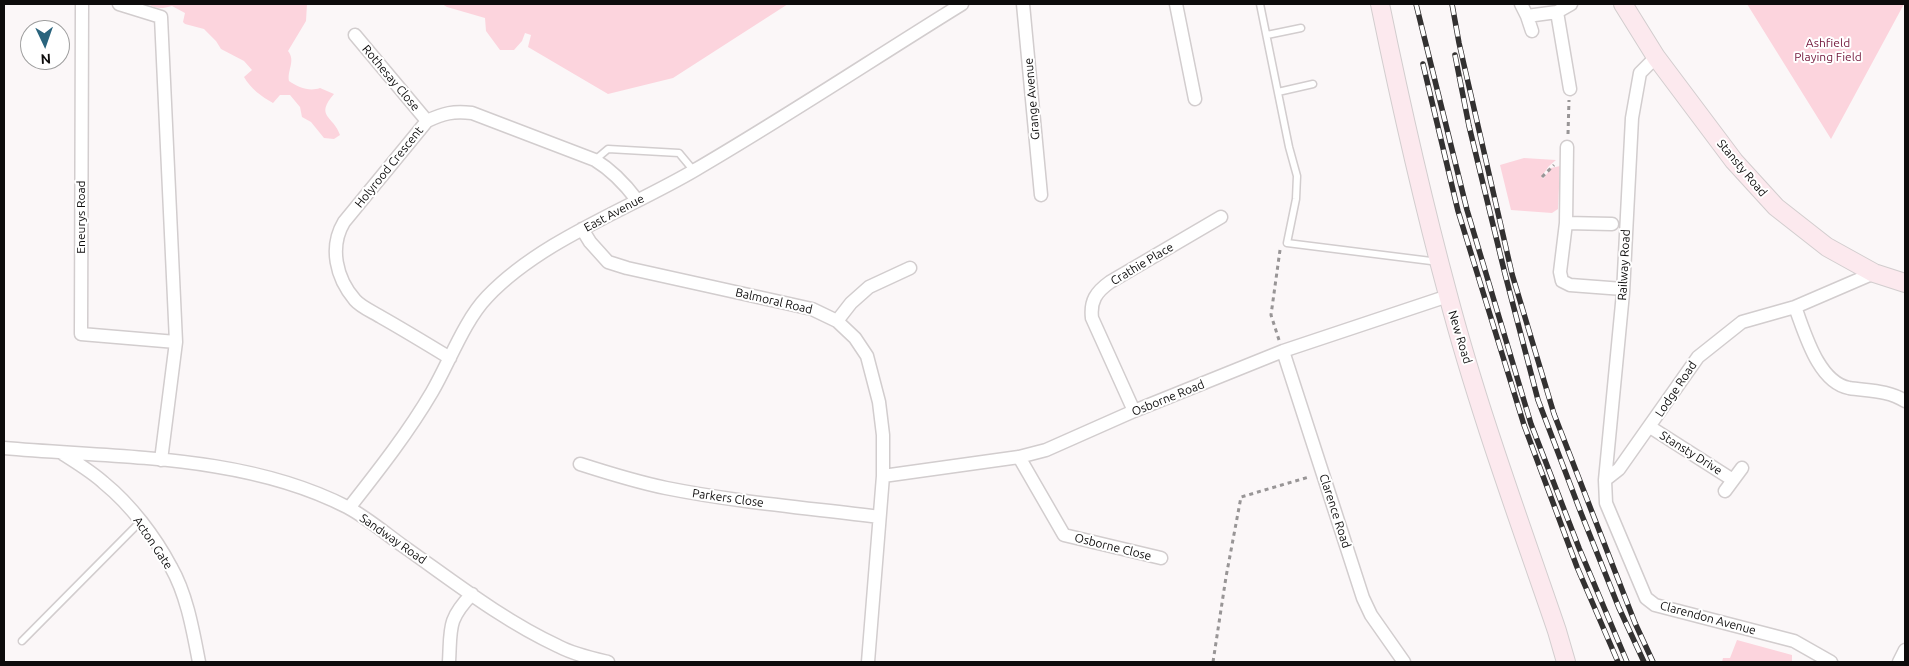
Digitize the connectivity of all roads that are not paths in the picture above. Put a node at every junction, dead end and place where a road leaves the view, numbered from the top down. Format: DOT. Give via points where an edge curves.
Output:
graph roads {
  1 [pos="82,4"];
  2 [pos="119,4"];
  3 [pos="962,4"];
  4 [pos="1023,4"];
  5 [pos="1176,4"];
  6 [pos="1260,4"];
  7 [pos="1380,4"];
  8 [pos="1521,4"];
  9 [pos="1571,4"];
  10 [pos="1623,4"];
  11 [pos="1557,12"];
  12 [pos="1527,16"];
  13 [pos="1301,28"];
  14 [pos="1532,31"];
  15 [pos="355,35"];
  16 [pos="1266,35"];
  17 [pos="1656,57"];
  18 [pos="1313,84"];
  19 [pos="1570,88"];
  20 [pos="1278,92"];
  21 [pos="1195,100"];
  22 [pos="427,121"];
  23 [pos="1567,147"];
  24 [pos="595,160"];
  25 [pos="694,171"];
  26 [pos="1041,195"];
  27 [pos="637,200"];
  28 [pos="1221,217"];
  29 [pos="1566,222"];
  30 [pos="1612,224"];
  31 [pos="582,229"];
  32 [pos="1440,262"];
  33 [pos="910,268"];
  34 [pos="1874,273"];
  35 [pos="1905,283"];
  36 [pos="1623,289"];
  37 [pos="1448,296"];
  38 [pos="1795,307"];
  39 [pos="836,321"];
  40 [pos="176,342"];
  41 [pos="1283,351"];
  42 [pos="450,358"];
  43 [pos="1905,401"];
  44 [pos="1134,411"];
  45 [pos="1650,427"];
  46 [pos="4,448"];
  47 [pos="62,453"];
  48 [pos="1019,457"];
  49 [pos="161,460"];
  50 [pos="580,464"];
  51 [pos="1742,468"];
  52 [pos="883,476"];
  53 [pos="1605,480"];
  54 [pos="1733,480"];
  55 [pos="1725,491"];
  56 [pos="349,508"];
  57 [pos="879,517"];
  58 [pos="140,522"];
  59 [pos="1161,558"];
  60 [pos="472,594"];
  61 [pos="22,641"];
  62 [pos="1905,650"];
  63 [pos="199,662"];
  64 [pos="449,662"];
  65 [pos="608,662"];
  66 [pos="868,662"];
  67 [pos="1404,662"];
  68 [pos="1566,662"];
  69 [pos="1831,662"];
  70 [pos="1899,662"];
  1 -- 40 [label="street, Eneurys Road" via="81,334"];
  2 -- 40 [label="street" via="161,17"];
  3 -- 25 [label="street, East Avenue"];
  4 -- 26 [label="street, Grange Avenue"];
  5 -- 21 [label="street"];
  6 -- 16 [label="lane"];
  7 -- 32 [label="main road, New Road"];
  8 -- 12 [label="street"];
  9 -- 11 [label="street"];
  10 -- 17 [label="main road, Stansty Road"];
  11 -- 12 [label="street"];
  11 -- 19 [label="street"];
  12 -- 14 [label="street"];
  13 -- 16 [label="lane"];
  15 -- 22 [label="street, Rothesay Close"];
  16 -- 20 [label="lane"];
  17 -- 34 [label="main road, Stansty Road" via="1734,161 1776,207 1827,247"];
  17 -- 36 [label="street, Railway Road" via="1640,73 1632,118"];
  18 -- 20 [label="lane"];
  20 -- 32 [label="lane" via="1297,176 1287,243"];
  22 -- 24 [label="street, Holyrood Crescent" via="455,111 472,113"];
  22 -- 42 [label="street, Holyrood Crescent" via="344,222 335,247 336,266 356,302"];
  23 -- 29 [label="street"];
  24 -- 25 [label="lane" via="608,149 679,153"];
  24 -- 27 [label="street, Holyrood Crescent" via="611,170"];
  25 -- 27 [label="street, East Avenue"];
  27 -- 31 [label="street, East Avenue"];
  28 -- 44 [label="street, Crathie Place" via="1110,282 1098,290 1093,299 1092,318"];
  29 -- 30 [label="street"];
  29 -- 36 [label="street" via="1560,272 1562,281 1570,285"];
  31 -- 39 [label="street, Balmoral Road" via="608,262 812,309"];
  31 -- 42 [label="street, East Avenue" via="497,287 475,312"];
  32 -- 37 [label="main road, New Road"];
  33 -- 39 [label="street" via="869,287"];
  34 -- 35 [label="main road, Stansty Road"];
  34 -- 38 [label="street, Lodge Road"];
  36 -- 53 [label="street, Railway Road"];
  37 -- 41 [label="street, Osborne Road"];
  37 -- 68 [label="main road, New Road" via="1486,426"];
  38 -- 43 [label="street" via="1809,346 1826,375 1847,388 1874,390"];
  38 -- 45 [label="street, Lodge Road" via="1742,322 1698,357"];
  39 -- 52 [label="street, Balmoral Road" via="855,338 867,356 879,402"];
  40 -- 49 [label="street"];
  41 -- 44 [label="street, Osborne Road"];
  41 -- 67 [label="street, Clarence Road" via="1363,598"];
  42 -- 56 [label="street, East Avenue" via="413,423"];
  44 -- 48 [label="street, Osborne Road" via="1046,450"];
  45 -- 53 [label="street, Lodge Road" via="1619,469"];
  45 -- 54 [label="street, Stansty Drive"];
  46 -- 47 [label="street"];
  47 -- 49 [label="street"];
  47 -- 58 [label="street, Acton Gate" via="104,483"];
  48 -- 52 [label="street, Osborne Road"];
  48 -- 59 [label="street, Osborne Close" via="1064,535"];
  49 -- 56 [label="street, Sandway Road" via="266,476 310,490"];
  50 -- 57 [label="street, Parkers Close" via="690,492"];
  51 -- 54 [label="street, Stansty Drive"];
  52 -- 57 [label="street, Balmoral Road"];
  53 -- 69 [label="street, Clarendon Avenue" via="1606,503 1646,598 1655,605 1794,641"];
  54 -- 55 [label="street, Stansty Drive"];
  56 -- 60 [label="street, Sandway Road"];
  57 -- 66 [label="street, Balmoral Road"];
  58 -- 61 [label="lane"];
  58 -- 63 [label="street, Acton Gate" via="172,568 190,620"];
  60 -- 64 [label="street" via="456,611 451,622"];
  60 -- 65 [label="street, Sandway Road" via="524,629 559,647"];
  62 -- 70 [label="street"];
}
